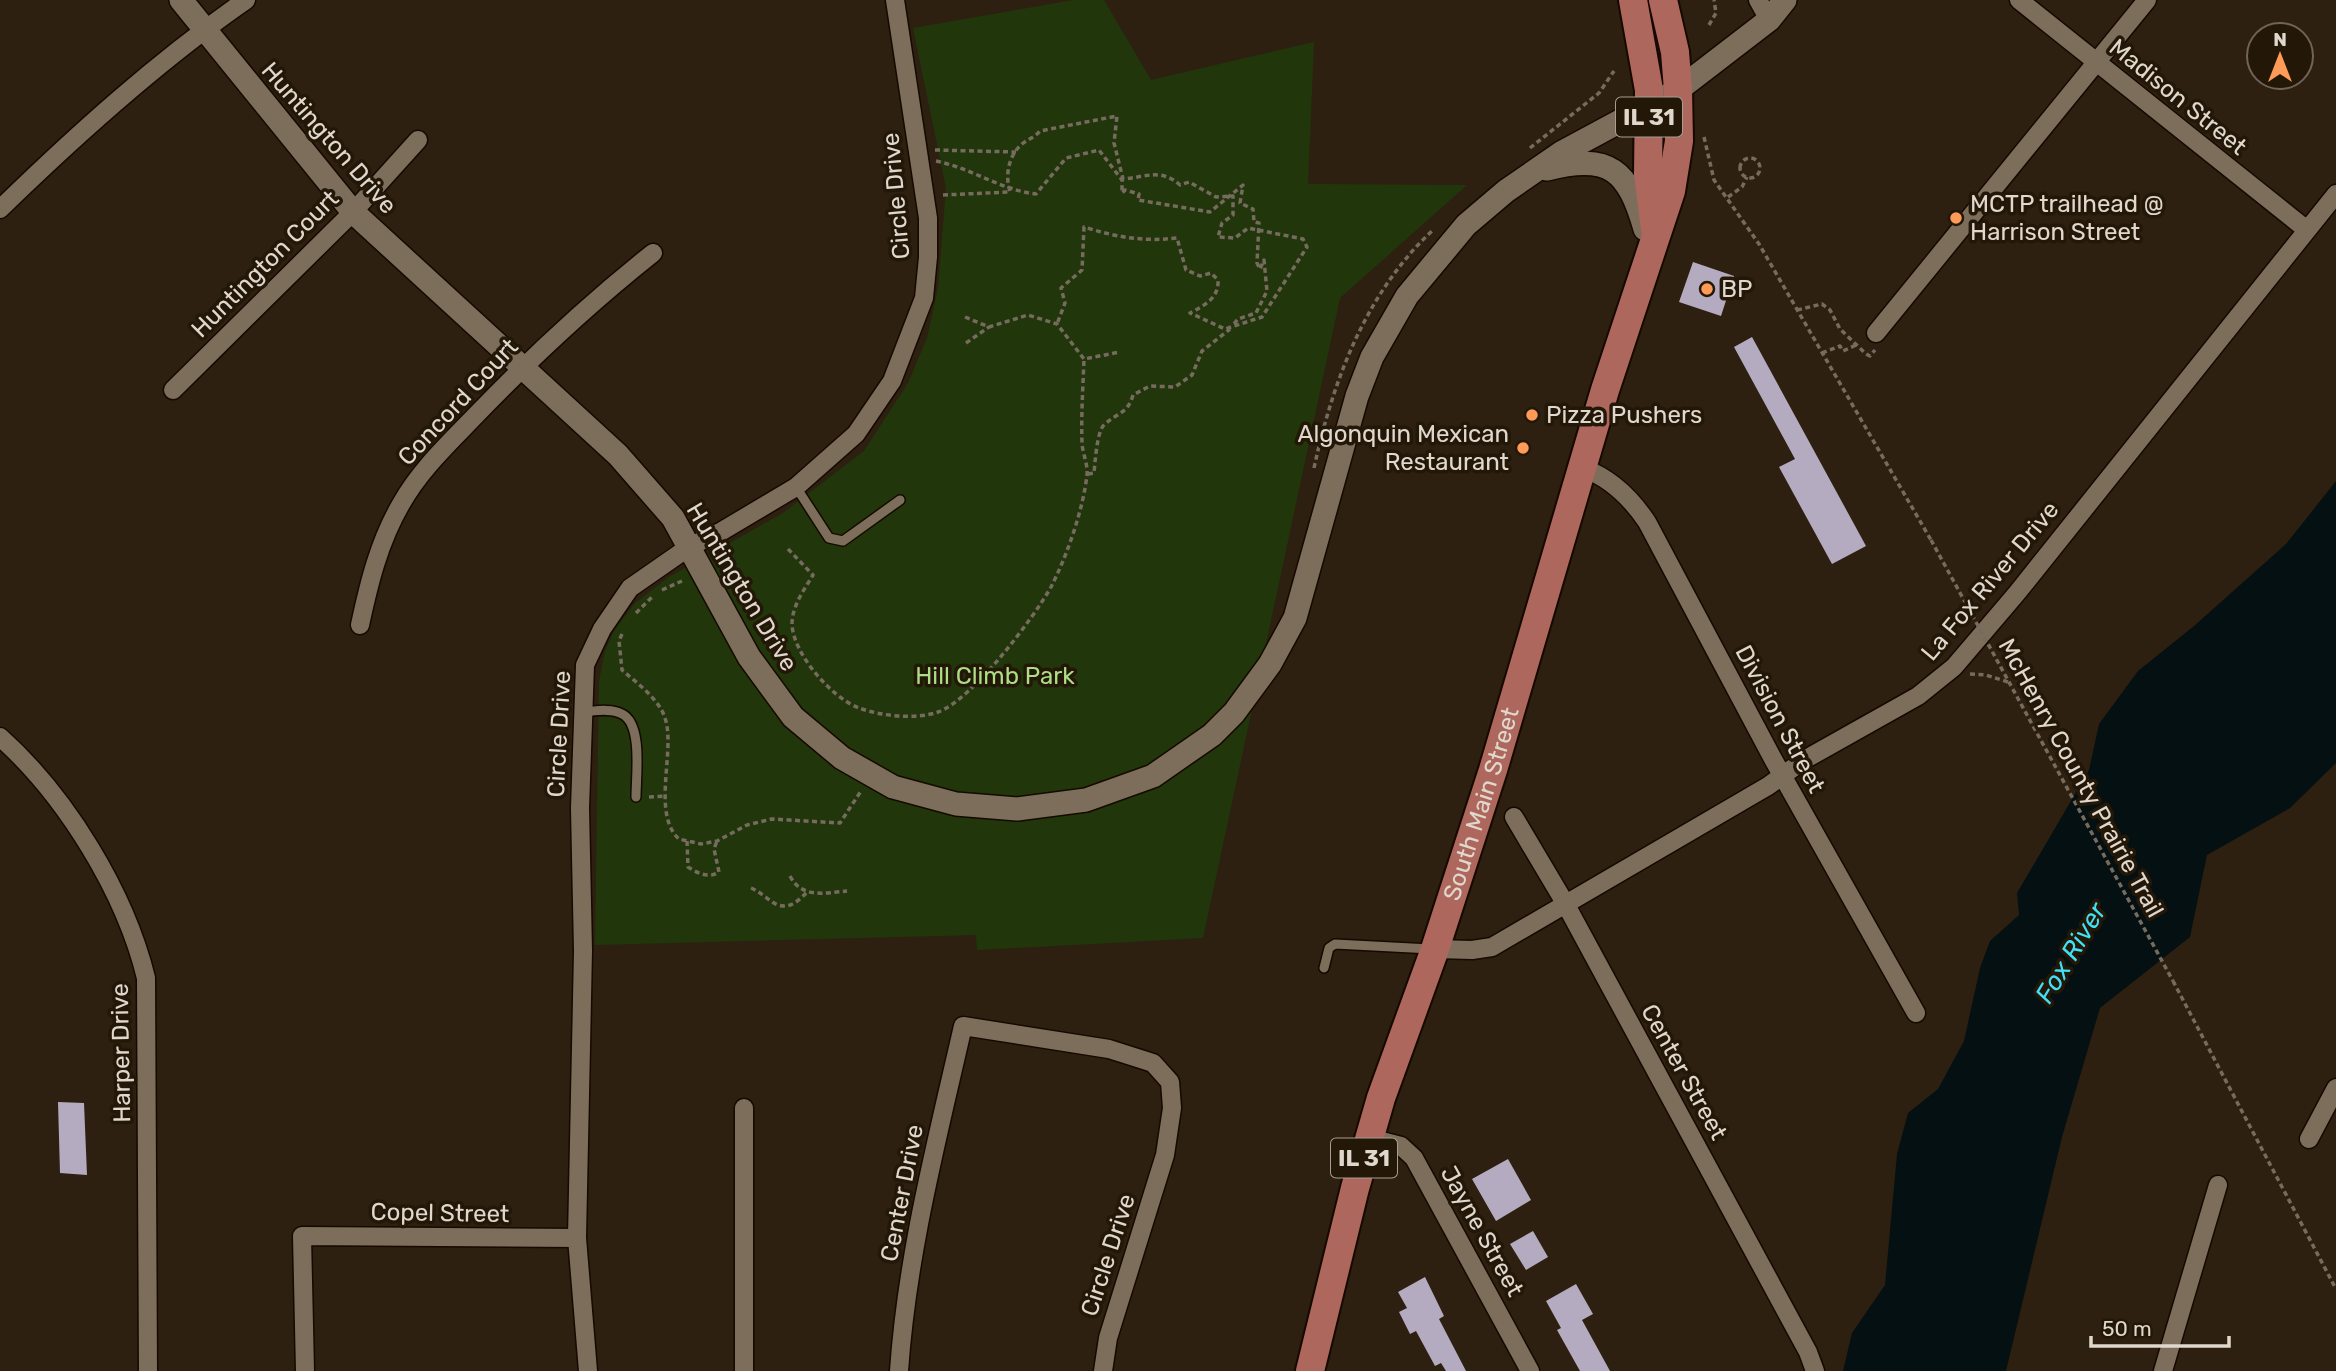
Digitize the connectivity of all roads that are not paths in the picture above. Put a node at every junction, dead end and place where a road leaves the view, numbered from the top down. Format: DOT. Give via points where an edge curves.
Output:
graph roads {
  1 [pos="181,0"];
  2 [pos="246,0"];
  3 [pos="895,0"];
  4 [pos="1633,0"];
  5 [pos="1663,0"];
  6 [pos="1785,0"];
  7 [pos="2020,0"];
  8 [pos="2147,0"];
  9 [pos="1763,10"];
  10 [pos="203,30"];
  11 [pos="2096,63"];
  12 [pos="1678,90"];
  13 [pos="1649,107"];
  14 [pos="418,140"];
  15 [pos="1530,162"];
  16 [pos="2336,194"];
  17 [pos="0,209"];
  18 [pos="353,212"];
  19 [pos="2307,230"];
  20 [pos="1653,245"];
  21 [pos="653,253"];
  22 [pos="1872,338"];
  23 [pos="523,366"];
  24 [pos="173,390"];
  25 [pos="1583,468"];
  26 [pos="796,487"];
  27 [pos="900,500"];
  28 [pos="689,547"];
  29 [pos="360,625"];
  30 [pos="584,712"];
  31 [pos="0,737"];
  32 [pos="1783,775"];
  33 [pos="636,797"];
  34 [pos="1514,817"];
  35 [pos="1565,904"];
  36 [pos="1436,949"];
  37 [pos="1324,968"];
  38 [pos="1916,1013"];
  39 [pos="963,1026"];
  40 [pos="2336,1088"];
  41 [pos="744,1108"];
  42 [pos="1370,1138"];
  43 [pos="2309,1139"];
  44 [pos="2218,1185"];
  45 [pos="577,1238"];
  46 [pos="148,1371"];
  47 [pos="305,1371"];
  48 [pos="588,1371"];
  49 [pos="744,1371"];
  50 [pos="899,1371"];
  51 [pos="1103,1371"];
  52 [pos="1310,1371"];
  53 [pos="1530,1371"];
  54 [pos="1815,1371"];
  55 [pos="2163,1371"];
  1 -- 10 [label="street, Huntington Drive"];
  2 -- 10 [label="street"];
  3 -- 26 [label="street, Circle Drive" via="928,218 925,298 892,381 856,434"];
  4 -- 13 [label="main road, IL 31"];
  5 -- 12 [label="main road, IL 31"];
  6 -- 9 [label="street"];
  7 -- 11 [label="street, Madison Street"];
  8 -- 11 [label="street"];
  9 -- 12 [label="street"];
  10 -- 17 [label="street" via="60,151"];
  10 -- 18 [label="street, Huntington Drive"];
  11 -- 19 [label="street, Madison Street"];
  11 -- 22 [label="street"];
  12 -- 13 [label="street"];
  12 -- 20 [label="main road, IL 31" via="1679,141 1671,191"];
  13 -- 15 [label="street, Huntington Drive" via="1561,153"];
  13 -- 20 [label="main road, IL 31"];
  14 -- 18 [label="street, Huntington Court"];
  15 -- 20 [label="street" via="1605,166 1630,187"];
  15 -- 28 [label="street, Huntington Drive" via="1465,225 1406,296 1372,357 1333,474 1303,595 1285,639 1263,675 1212,735 1153,776 1086,800 1017,809 956,804 892,788 842,758 793,718 749,657"];
  16 -- 19 [label="street, La Fox River Drive"];
  18 -- 23 [label="street, Huntington Drive"];
  18 -- 24 [label="street, Huntington Court"];
  19 -- 32 [label="street, La Fox River Drive" via="1954,667 1918,696"];
  20 -- 25 [label="main road, South Main Street / IL 31"];
  21 -- 23 [label="street, Concord Court" via="587,305"];
  23 -- 28 [label="street, Huntington Drive" via="618,455 673,518"];
  23 -- 29 [label="street, Concord Court" via="430,463 401,503 373,568"];
  25 -- 32 [label="street, Division Street" via="1597,473 1633,501 1647,522"];
  25 -- 36 [label="main road, South Main Street / IL 31"];
  26 -- 27 [label="lane" via="828,538 843,541"];
  26 -- 28 [label="street, Circle Drive"];
  28 -- 30 [label="street, Circle Drive" via="630,588 602,629 585,665"];
  30 -- 33 [label="lane" via="622,713 631,722 637,748"];
  30 -- 45 [label="street, Circle Drive"];
  31 -- 46 [label="street, Harper Drive" via="60,799 129,926 146,978"];
  32 -- 35 [label="street, La Fox River Drive"];
  32 -- 38 [label="street, Division Street"];
  34 -- 35 [label="street, Center Street"];
  35 -- 36 [label="street, La Fox River Drive" via="1485,949"];
  35 -- 54 [label="street, Center Street"];
  36 -- 37 [label="lane" via="1335,944 1329,948"];
  36 -- 42 [label="main road, South Main Street / IL 31"];
  39 -- 50 [label="street, Center Drive" via="924,1193"];
  39 -- 51 [label="street, Circle Drive" via="1109,1049 1153,1063 1166,1075 1172,1092 1165,1155 1108,1338"];
  40 -- 43 [label="street"];
  41 -- 49 [label="street"];
  42 -- 52 [label="main road, South Main Street / IL 31"];
  42 -- 53 [label="street, Jayne Street" via="1401,1146 1414,1158"];
  44 -- 55 [label="street"];
  45 -- 47 [label="street, Copel Street" via="302,1236"];
  45 -- 48 [label="street, Circle Drive"];
}
